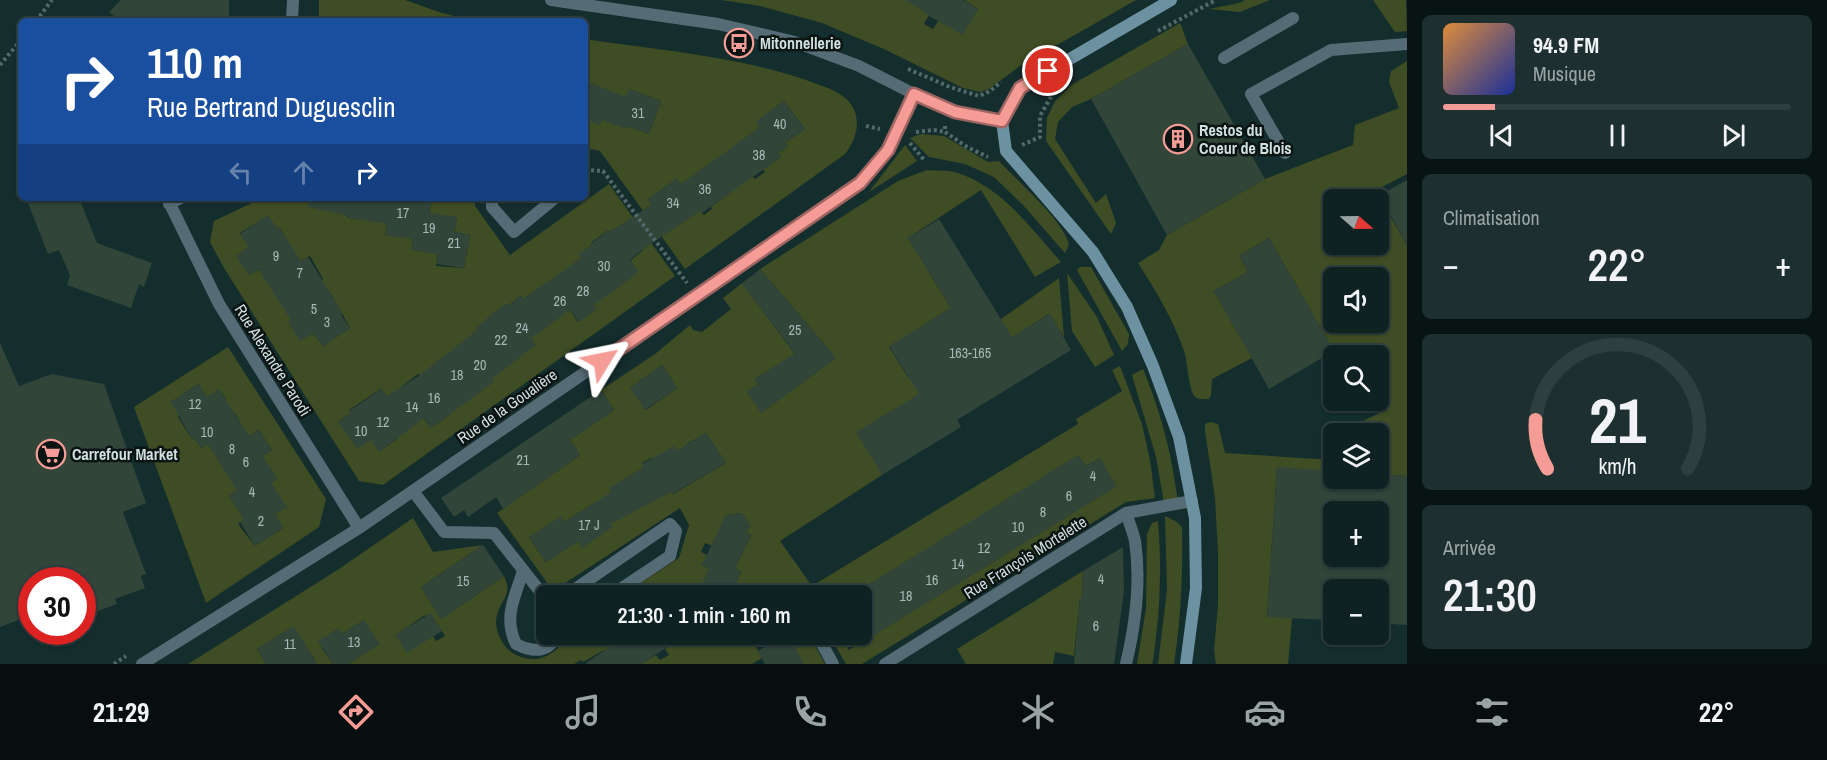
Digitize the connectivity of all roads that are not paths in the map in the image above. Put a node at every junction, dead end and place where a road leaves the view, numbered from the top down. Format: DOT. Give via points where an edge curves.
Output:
graph roads {
  1 [pos="293,0"];
  2 [pos="551,0"];
  3 [pos="1171,0"];
  4 [pos="292,18"];
  5 [pos="1293,18"];
  6 [pos="1407,44"];
  7 [pos="1224,58"];
  8 [pos="914,94"];
  9 [pos="1002,121"];
  10 [pos="1285,153"];
  11 [pos="172,201"];
  12 [pos="492,201"];
  13 [pos="551,201"];
  14 [pos="413,491"];
  15 [pos="1192,501"];
  16 [pos="1126,513"];
  17 [pos="359,528"];
  18 [pos="523,571"];
  19 [pos="582,585"];
  20 [pos="626,585"];
  21 [pos="536,587"];
  22 [pos="550,645"];
  23 [pos="823,645"];
  24 [pos="142,664"];
  25 [pos="833,664"];
  26 [pos="885,664"];
  27 [pos="1126,664"];
  28 [pos="1186,664"];
  1 -- 4 [label="street"];
  2 -- 8 [label="street" via="718,24 795,42 859,66"];
  3 -- 9 [label="street" via="1020,88"];
  5 -- 7 [label="street"];
  6 -- 10 [label="street" via="1331,50 1251,94"];
  8 -- 9 [label="street" via="955,112"];
  8 -- 14 [label="street, Rue de la Goualière" via="888,150 860,183"];
  9 -- 15 [label="street" via="1006,151 1093,252 1127,308 1154,366 1179,436"];
  11 -- 17 [label="street, Rue Alexandre Parodi" via="219,304"];
  12 -- 13 [label="street" via="492,207 514,232"];
  14 -- 17 [label="street, Rue de la Goualière"];
  14 -- 18 [label="street" via="444,532 494,533"];
  15 -- 16 [label="street, Rue François Mortelette"];
  15 -- 28 [label="street" via="1196,588"];
  16 -- 26 [label="street, Rue François Mortelette"];
  16 -- 27 [label="street" via="1135,540 1137,582"];
  17 -- 24 [label="street, Rue de la Goualière"];
  18 -- 21 [label="street"];
  18 -- 22 [label="street" via="509,616 511,633 516,644 536,651"];
  19 -- 20 [label="street" via="670,524 676,531 670,556"];
  23 -- 25 [label="street"];
}
